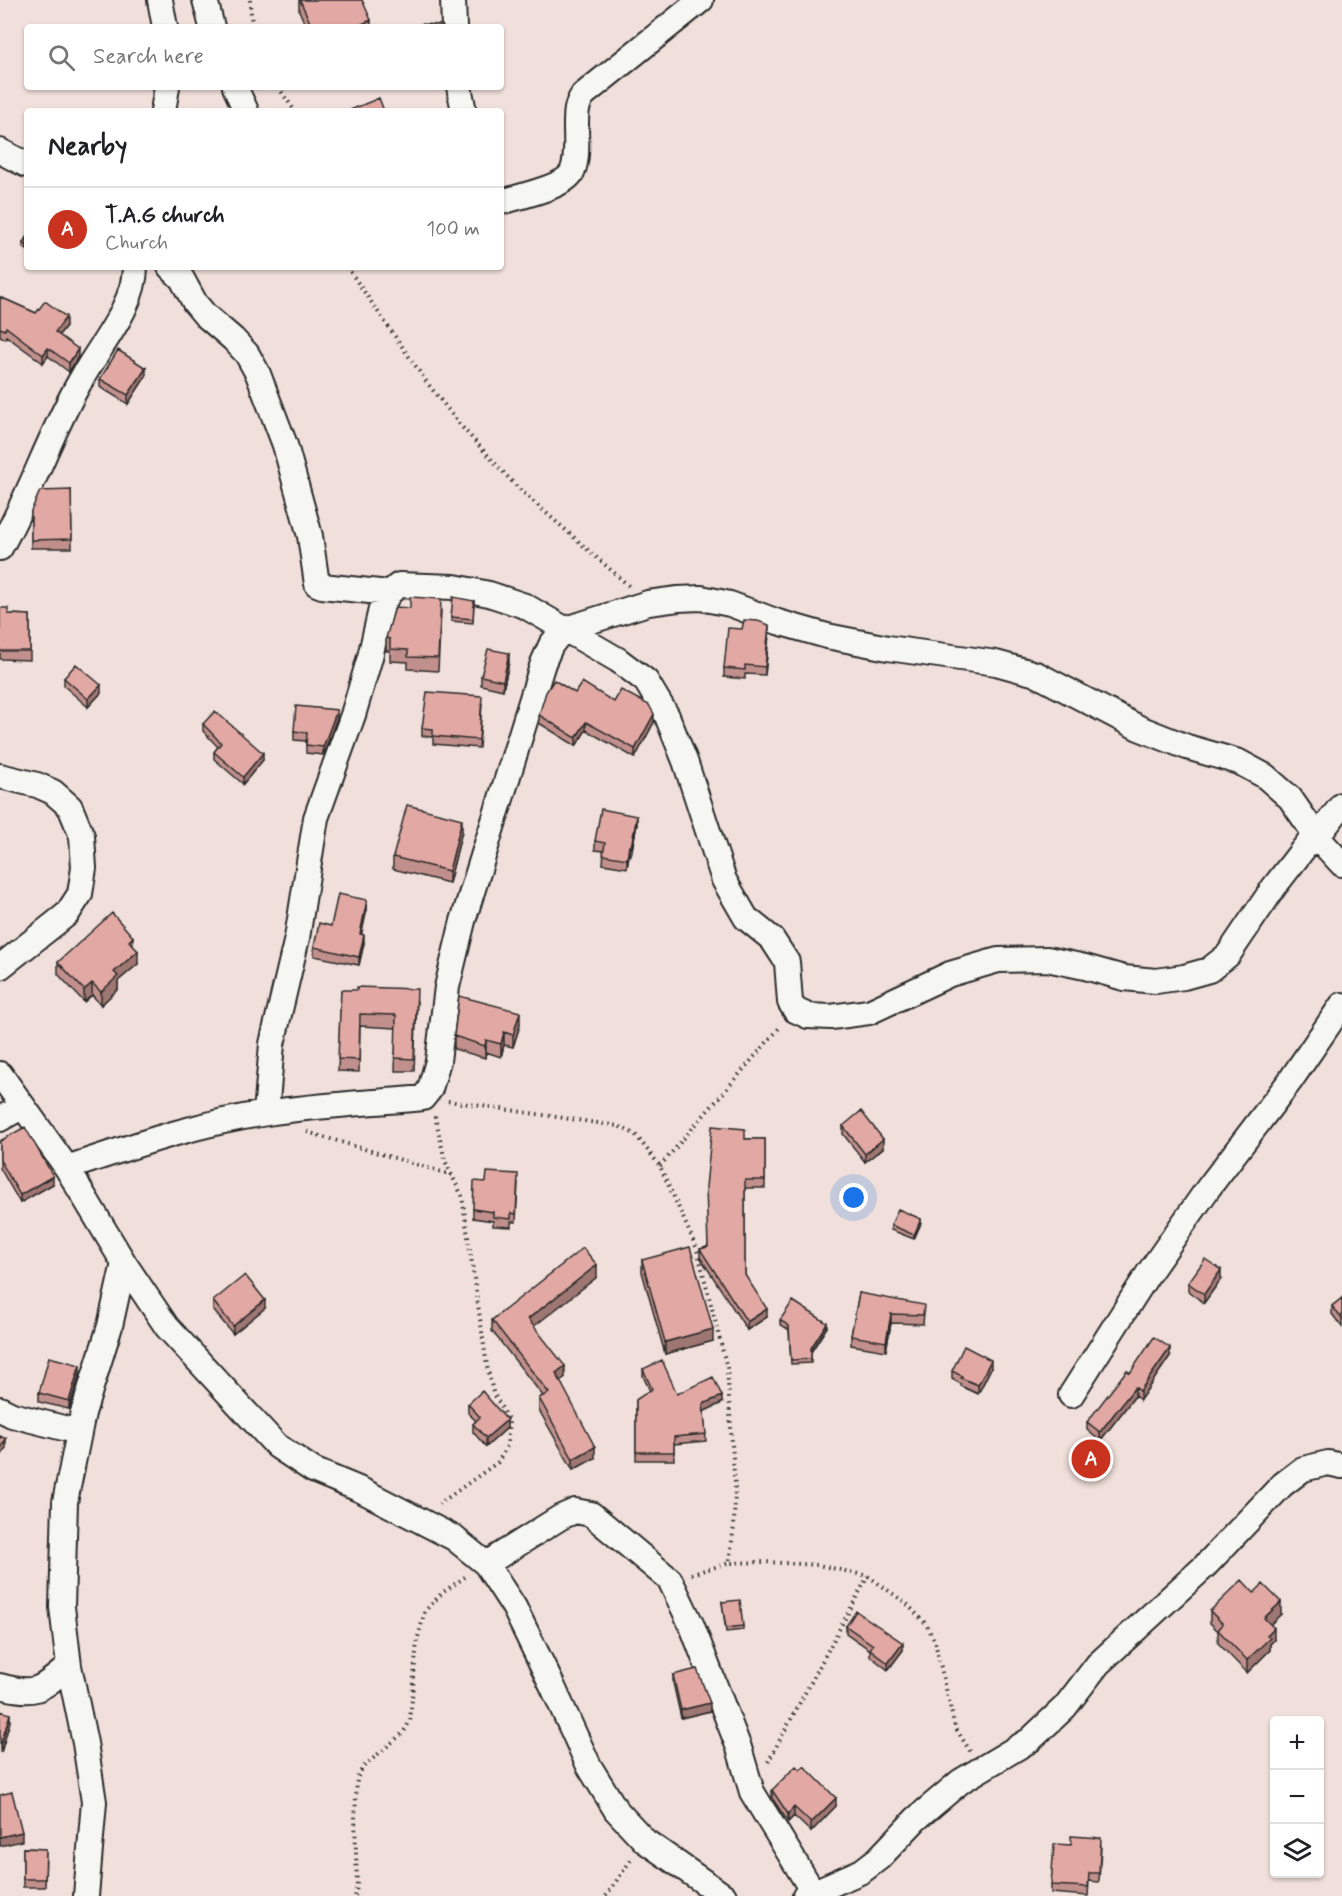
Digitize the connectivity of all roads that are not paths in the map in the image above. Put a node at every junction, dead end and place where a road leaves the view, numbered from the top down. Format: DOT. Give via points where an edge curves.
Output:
graph roads {
  1 [pos="160,0"];
  2 [pos="205,0"];
  3 [pos="453,0"];
  4 [pos="700,0"];
  5 [pos="164,24"];
  6 [pos="211,24"];
  7 [pos="454,24"];
  8 [pos="166,90"];
  9 [pos="236,90"];
  10 [pos="460,90"];
  11 [pos="164,108"];
  12 [pos="245,108"];
  13 [pos="463,108"];
  14 [pos="0,151"];
  15 [pos="24,163"];
  16 [pos="504,201"];
  17 [pos="134,270"];
  18 [pos="173,270"];
  19 [pos="0,548"];
  20 [pos="389,593"];
  21 [pos="563,630"];
  22 [pos="0,776"];
  23 [pos="1342,805"];
  24 [pos="1316,835"];
  25 [pos="1342,864"];
  26 [pos="0,967"];
  27 [pos="1342,1005"];
  28 [pos="0,1074"];
  29 [pos="23,1106"];
  30 [pos="266,1113"];
  31 [pos="0,1119"];
  32 [pos="67,1168"];
  33 [pos="124,1263"];
  34 [pos="1071,1395"];
  35 [pos="0,1409"];
  36 [pos="79,1432"];
  37 [pos="1342,1466"];
  38 [pos="486,1564"];
  39 [pos="69,1666"];
  40 [pos="0,1686"];
  41 [pos="809,1894"];
  42 [pos="86,1896"];
  43 [pos="724,1896"];
  1 -- 5 [label="street"];
  2 -- 6 [label="street"];
  3 -- 7 [label="street"];
  4 -- 16 [label="street" via="578,102 572,172 561,182"];
  8 -- 11 [label="street"];
  9 -- 12 [label="street"];
  10 -- 13 [label="street"];
  14 -- 15 [label="street"];
  17 -- 19 [label="street" via="115,326 82,378"];
  18 -- 20 [label="street" via="204,315 247,354 258,374 288,456 310,536 317,584"];
  20 -- 21 [label="street" via="399,585 415,584 489,594 525,606"];
  20 -- 30 [label="street" via="382,605 353,715 316,818 297,938 272,1044"];
  21 -- 24 [label="street" via="648,603 701,598 827,636 996,663 1036,674 1138,728 1239,762 1290,798"];
  21 -- 24 [label="street" via="618,660 646,681 685,761 724,880 746,918 772,939 787,962 790,1002 795,1010 808,1016 869,1012 950,974 998,960 1047,959 1124,978 1156,981 1209,970 1228,955 1274,886"];
  21 -- 30 [label="street" via="543,663 463,921 428,1099"];
  22 -- 26 [label="street" via="37,784 70,807 82,836 84,868 80,894 67,914"];
  23 -- 24 [label="street"];
  24 -- 25 [label="street"];
  27 -- 34 [label="street" via="1148,1274"];
  28 -- 29 [label="street"];
  29 -- 31 [label="street"];
  29 -- 32 [label="street"];
  30 -- 32 [label="street" via="163,1135"];
  32 -- 33 [label="street"];
  33 -- 36 [label="street"];
  33 -- 38 [label="street" via="167,1327 277,1446 313,1470 454,1538"];
  35 -- 36 [label="street"];
  36 -- 39 [label="street" via="65,1502 62,1606"];
  37 -- 41 [label="street" via="1328,1463 1303,1468 1205,1566 1098,1664 1065,1707 1030,1740 961,1781 862,1870"];
  38 -- 41 [label="street" via="575,1510 591,1514 670,1580 692,1626 752,1792"];
  38 -- 43 [label="street" via="514,1607 589,1766 616,1810 645,1840"];
  39 -- 40 [label="street" via="33,1691"];
  39 -- 42 [label="street" via="94,1802"];
}
